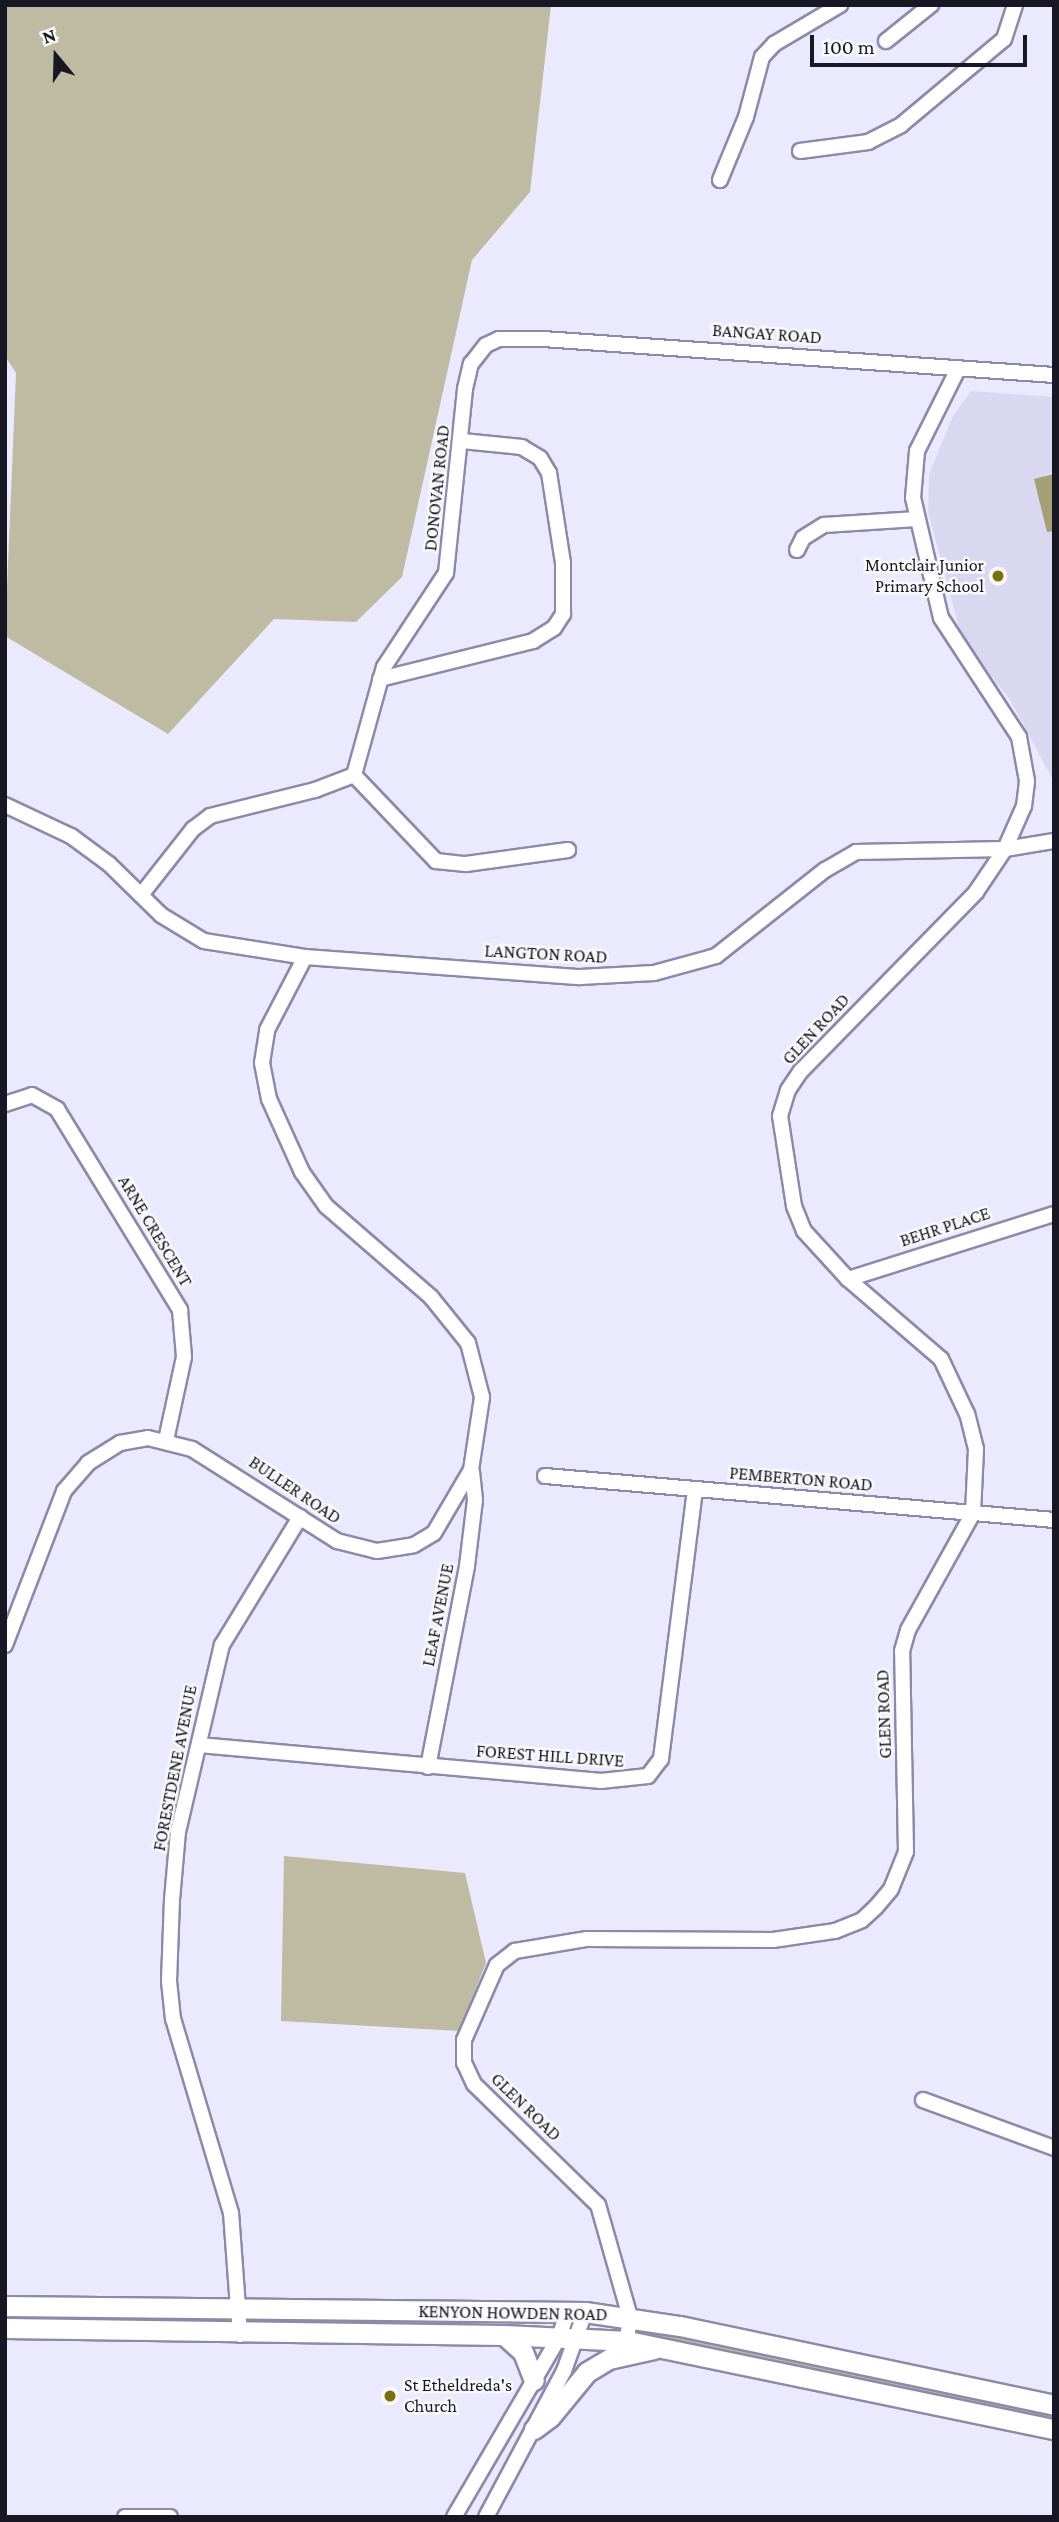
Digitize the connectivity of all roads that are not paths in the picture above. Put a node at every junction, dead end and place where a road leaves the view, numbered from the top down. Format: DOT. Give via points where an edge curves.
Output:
graph roads {
  1 [pos="840,5"];
  2 [pos="931,5"];
  3 [pos="1015,5"];
  4 [pos="886,41"];
  5 [pos="800,151"];
  6 [pos="720,180"];
  7 [pos="480,350"];
  8 [pos="958,369"];
  9 [pos="1054,375"];
  10 [pos="462,441"];
  11 [pos="917,519"];
  12 [pos="797,550"];
  13 [pos="380,679"];
  14 [pos="354,775"];
  15 [pos="5,805"];
  16 [pos="1054,841"];
  17 [pos="1005,849"];
  18 [pos="568,850"];
  19 [pos="141,895"];
  20 [pos="305,957"];
  21 [pos="5,1104"];
  22 [pos="1054,1214"];
  23 [pos="848,1279"];
  24 [pos="166,1440"];
  25 [pos="471,1471"];
  26 [pos="545,1476"];
  27 [pos="695,1490"];
  28 [pos="972,1513"];
  29 [pos="300,1517"];
  30 [pos="1054,1520"];
  31 [pos="5,1645"];
  32 [pos="199,1745"];
  33 [pos="428,1767"];
  34 [pos="923,2100"];
  35 [pos="1054,2148"];
  36 [pos="5,2306"];
  37 [pos="241,2311"];
  38 [pos="577,2311"];
  39 [pos="630,2317"];
  40 [pos="5,2328"];
  41 [pos="240,2335"];
  42 [pos="503,2335"];
  43 [pos="569,2337"];
  44 [pos="625,2349"];
  45 [pos="534,2380"];
  46 [pos="1054,2405"];
  47 [pos="534,2429"];
  48 [pos="1054,2429"];
  49 [pos="125,2517"];
  50 [pos="170,2517"];
  51 [pos="454,2517"];
  52 [pos="486,2517"];
  1 -- 6 [label="street" via="774,44 762,57 746,117"];
  2 -- 4 [label="street"];
  3 -- 5 [label="street" via="1004,39 901,125 869,142"];
  7 -- 8 [label="street, BANGAY ROAD" via="499,339 543,339"];
  7 -- 10 [label="street, DONOVAN ROAD" via="465,389"];
  8 -- 9 [label="street, BANGAY ROAD"];
  8 -- 11 [label="street, GLEN ROAD" via="917,451 912,472"];
  10 -- 13 [label="street, DONOVAN ROAD" via="446,573 398,640"];
  10 -- 13 [label="street" via="522,447 544,466 553,489 563,564 563,614 554,628 533,641"];
  11 -- 12 [label="street" via="824,525 803,538"];
  11 -- 17 [label="street, GLEN ROAD" via="941,618 1019,737 1025,794"];
  13 -- 14 [label="street, DONOVAN ROAD"];
  14 -- 18 [label="street" via="436,862 466,864"];
  14 -- 19 [label="street" via="315,790 210,816 193,829"];
  15 -- 19 [label="street, LANGTON ROAD" via="71,836"];
  16 -- 17 [label="street, LANGTON ROAD"];
  17 -- 20 [label="street, LANGTON ROAD" via="856,852 825,870 716,956 654,973 580,977"];
  17 -- 23 [label="street, GLEN ROAD" via="965,905 800,1071 782,1104 782,1133 797,1217 813,1243"];
  19 -- 20 [label="street, LANGTON ROAD" via="181,930 204,941"];
  20 -- 25 [label="street, BULLER ROAD" via="267,1030 262,1063 269,1099 302,1172 326,1206 431,1297 468,1343 482,1397"];
  21 -- 24 [label="street, ARNE CRESCENT" via="32,1095 57,1109 180,1310 184,1357"];
  22 -- 23 [label="street, BEHR PLACE"];
  23 -- 28 [label="street, GLEN ROAD" via="947,1368 976,1449"];
  24 -- 29 [label="street, BULLER ROAD" via="226,1467"];
  24 -- 31 [label="street, BULLER ROAD" via="120,1443 72,1478 53,1512"];
  25 -- 29 [label="street, BULLER ROAD" via="445,1521 414,1545 376,1551 354,1547"];
  25 -- 33 [label="street, LEAF AVENUE" via="475,1500 467,1566"];
  26 -- 27 [label="street, PEMBERTON ROAD"];
  27 -- 28 [label="street, PEMBERTON ROAD"];
  27 -- 33 [label="street, FOREST HILL DRIVE" via="656,1770 636,1781 621,1782"];
  28 -- 30 [label="street, PEMBERTON ROAD"];
  28 -- 39 [label="street, GLEN ROAD" via="904,1641 906,1852 891,1889 876,1907 850,1926 795,1939 603,1938 515,1951 497,1965 470,2023 462,2052 468,2074 511,2123 594,2197"];
  29 -- 32 [label="street, FORESTDENE AVENUE" via="222,1645"];
  32 -- 33 [label="street, FOREST HILL DRIVE"];
  32 -- 37 [label="street, FORESTDENE AVENUE" via="178,1832 170,2002 224,2184"];
  34 -- 35 [label="street"];
  36 -- 37 [label="street, KENYON HOWDEN ROAD"];
  37 -- 38 [label="street, KENYON HOWDEN ROAD"];
  37 -- 41 [label="street, FORESTDENE AVENUE"];
  38 -- 39 [label="street, KENYON HOWDEN ROAD"];
  38 -- 43 [label="street"];
  39 -- 44 [label="street, GLEN ROAD"];
  39 -- 46 [label="street, KENYON HOWDEN ROAD"];
  40 -- 41 [label="street, KENYON HOWDEN ROAD"];
  41 -- 42 [label="street, KENYON HOWDEN ROAD"];
  42 -- 43 [label="street, KENYON HOWDEN ROAD"];
  42 -- 45 [label="street" via="523,2353"];
  43 -- 44 [label="street, KENYON HOWDEN ROAD"];
  43 -- 45 [label="street"];
  43 -- 47 [label="street"];
  44 -- 47 [label="street" via="587,2372 551,2417"];
  44 -- 48 [label="street, KENYON HOWDEN ROAD" via="662,2348"];
  45 -- 51 [label="street"];
  47 -- 52 [label="street"];
  49 -- 50 [label="street"];
}
